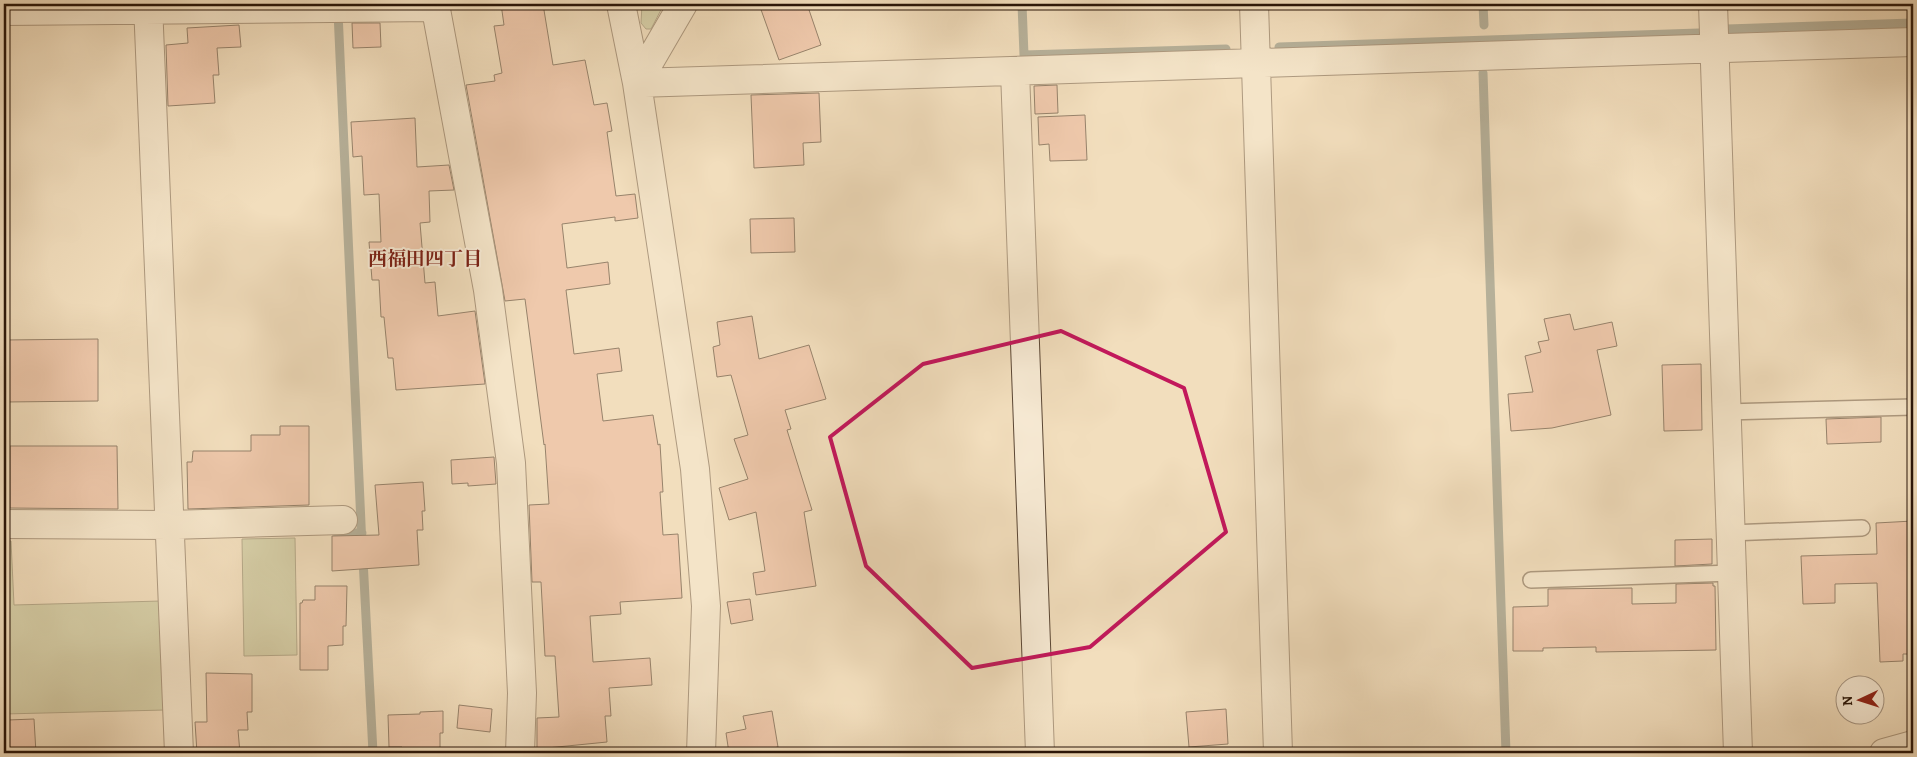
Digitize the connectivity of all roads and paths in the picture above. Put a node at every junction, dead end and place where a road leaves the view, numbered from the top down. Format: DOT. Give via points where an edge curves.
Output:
graph roads {
  1 [pos="621,4"];
  2 [pos="683,4"];
  3 [pos="1254,4"];
  4 [pos="1712,4"];
  5 [pos="435,5"];
  6 [pos="148,7"];
  7 [pos="346,7"];
  8 [pos="4,11"];
  9 [pos="1913,42"];
  10 [pos="1714,48"];
  11 [pos="1256,63"];
  12 [pos="1015,71"];
  13 [pos="637,83"];
  14 [pos="1913,407"];
  15 [pos="1726,412"];
  16 [pos="343,520"];
  17 [pos="4,524"];
  18 [pos="169,525"];
  19 [pos="1862,528"];
  20 [pos="1730,533"];
  21 [pos="1732,573"];
  22 [pos="1531,580"];
  23 [pos="1913,745"];
  24 [pos="179,753"];
  25 [pos="520,753"];
  26 [pos="701,753"];
  27 [pos="1040,753"];
  28 [pos="1278,753"];
  29 [pos="1738,753"];
  30 [pos="1884,753"];
  1 -- 13 [label="street"];
  2 -- 13 [label="street"];
  3 -- 11 [label="street"];
  4 -- 10 [label="street"];
  5 -- 7 [label="street"];
  5 -- 25 [label="street" via="488,290 511,463 522,693"];
  6 -- 7 [label="street"];
  6 -- 8 [label="street"];
  6 -- 18 [label="street"];
  9 -- 10 [label="street"];
  10 -- 11 [label="street"];
  10 -- 15 [label="street"];
  11 -- 12 [label="street"];
  11 -- 28 [label="street"];
  12 -- 13 [label="street"];
  12 -- 27 [label="street"];
  13 -- 26 [label="street" via="695,469 706,606"];
  14 -- 15 [label="lane"];
  15 -- 20 [label="street"];
  16 -- 18 [label="street"];
  17 -- 18 [label="street"];
  18 -- 24 [label="street"];
  19 -- 20 [label="lane"];
  20 -- 21 [label="street"];
  21 -- 22 [label="lane"];
  21 -- 29 [label="street"];
  23 -- 30 [label="street"];
}
